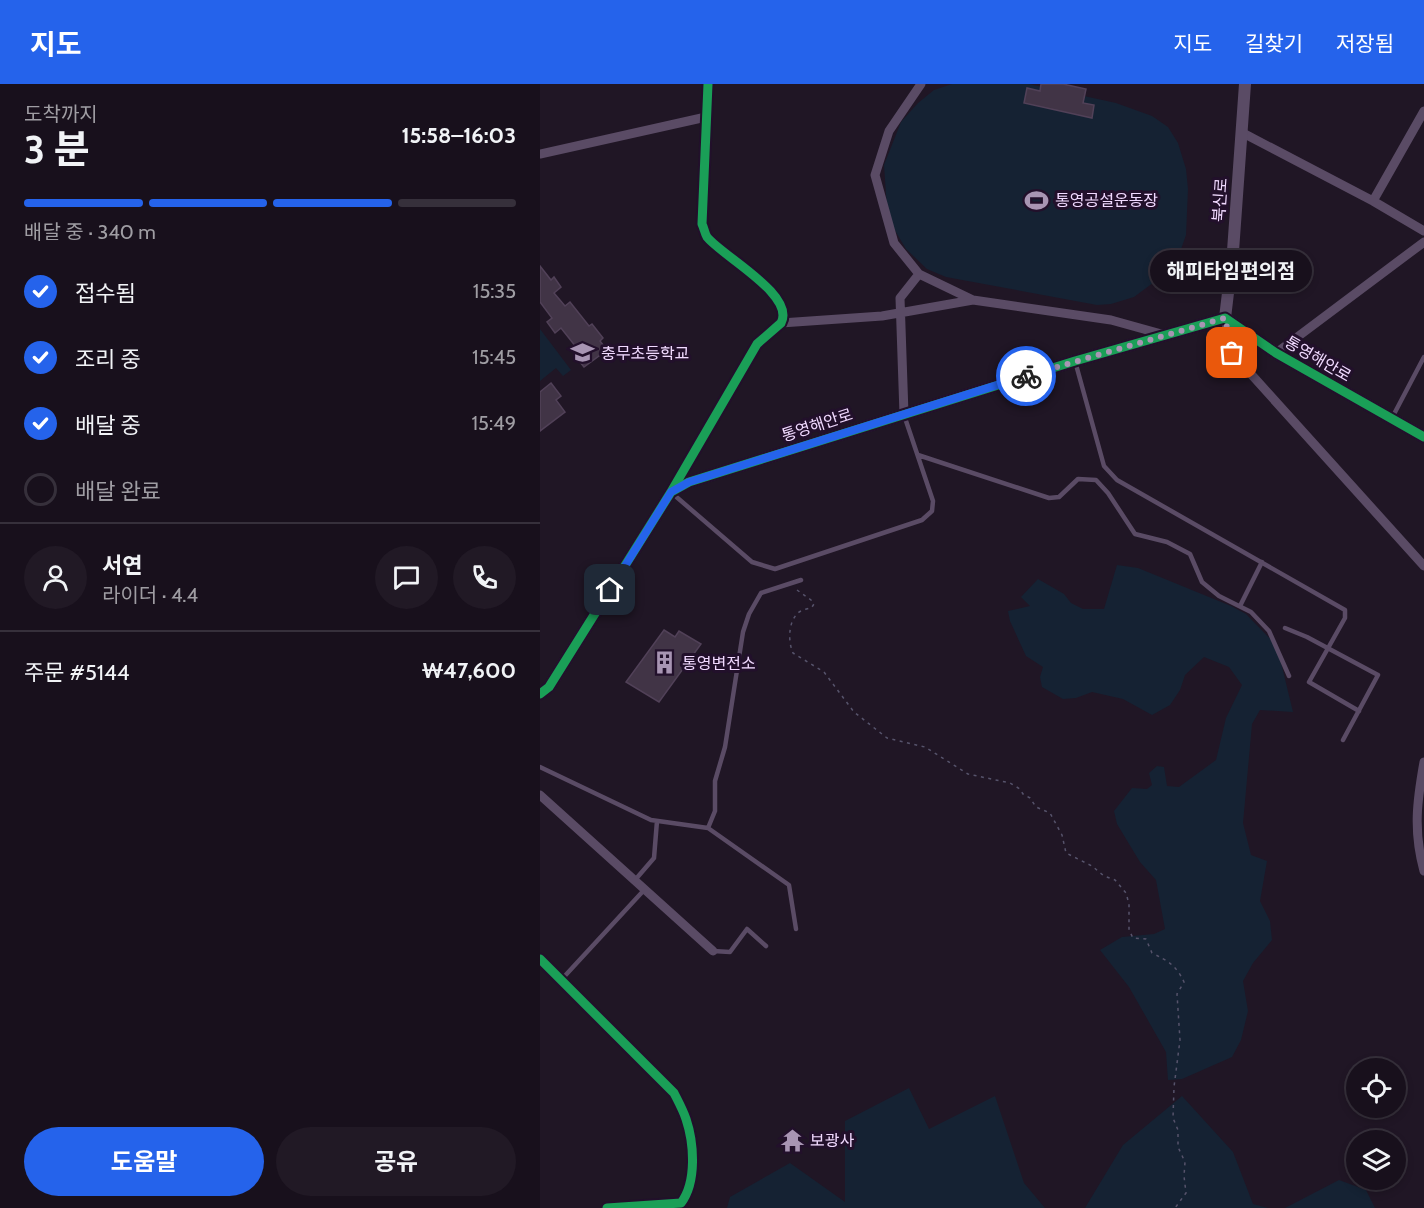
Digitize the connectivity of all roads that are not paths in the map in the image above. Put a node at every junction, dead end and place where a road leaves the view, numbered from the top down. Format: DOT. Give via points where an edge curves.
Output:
graph roads {
  1 [pos="708,84"];
  2 [pos="921,84"];
  3 [pos="1245,84"];
  4 [pos="1424,111"];
  5 [pos="706,117"];
  6 [pos="1241,132"];
  7 [pos="540,154"];
  8 [pos="1373,201"];
  9 [pos="1424,231"];
  10 [pos="1424,242"];
  11 [pos="920,274"];
  12 [pos="973,300"];
  13 [pos="901,312"];
  14 [pos="1225,318"];
  15 [pos="782,323"];
  16 [pos="1165,335"];
  17 [pos="1276,353"];
  18 [pos="1424,357"];
  19 [pos="1075,362"];
  20 [pos="904,414"];
  21 [pos="1392,418"];
  22 [pos="1424,437"];
  23 [pos="918,455"];
  24 [pos="671,492"];
  25 [pos="1262,562"];
  26 [pos="1424,566"];
  27 [pos="801,580"];
  28 [pos="1240,606"];
  29 [pos="1286,628"];
  30 [pos="1328,648"];
  31 [pos="1289,676"];
  32 [pos="540,694"];
  33 [pos="1359,711"];
  34 [pos="1343,740"];
  35 [pos="1424,762"];
  36 [pos="540,767"];
  37 [pos="540,795"];
  38 [pos="657,821"];
  39 [pos="708,828"];
  40 [pos="1424,871"];
  41 [pos="635,880"];
  42 [pos="645,889"];
  43 [pos="796,929"];
  44 [pos="765,946"];
  45 [pos="713,951"];
  46 [pos="540,959"];
  47 [pos="562,979"];
  48 [pos="607,1208"];
  1 -- 5 [label="street"];
  2 -- 11 [label="street" via="889,131 875,175 894,243"];
  3 -- 6 [label="street, 북신로"];
  4 -- 8 [label="street"];
  5 -- 7 [label="street"];
  5 -- 15 [label="street" via="702,224 707,237 768,288 781,306"];
  6 -- 8 [label="street"];
  6 -- 14 [label="street, 북신로"];
  8 -- 9 [label="street"];
  10 -- 17 [label="street"];
  11 -- 12 [label="street"];
  11 -- 13 [label="street" via="900,298"];
  12 -- 13 [label="street"];
  12 -- 16 [label="street" via="1111,320"];
  13 -- 15 [label="street"];
  13 -- 20 [label="street"];
  14 -- 16 [label="street, 통영해안로"];
  14 -- 17 [label="street, 통영해안로"];
  14 -- 26 [label="street" via="1232,353"];
  15 -- 24 [label="street" via="757,344"];
  16 -- 19 [label="street, 통영해안로"];
  17 -- 21 [label="street, 통영해안로"];
  18 -- 21 [label="lane"];
  19 -- 20 [label="street, 통영해안로"];
  19 -- 25 [label="lane" via="1104,466 1117,480"];
  20 -- 23 [label="lane"];
  20 -- 24 [label="street, 통영해안로" via="689,482"];
  21 -- 22 [label="street, 통영해안로"];
  23 -- 24 [label="lane" via="933,501 932,511 922,520 775,569 752,562"];
  23 -- 28 [label="lane" via="1049,498 1059,497 1078,479 1096,480 1135,534 1167,542 1190,554 1202,582"];
  24 -- 32 [label="street" via="549,687"];
  25 -- 28 [label="lane"];
  25 -- 30 [label="lane" via="1345,610 1345,618"];
  27 -- 39 [label="lane" via="761,593 749,614 725,747 715,781 715,811"];
  28 -- 31 [label="lane" via="1269,631"];
  29 -- 30 [label="lane"];
  30 -- 33 [label="lane" via="1309,682"];
  30 -- 33 [label="lane" via="1378,675"];
  33 -- 34 [label="lane"];
  35 -- 40 [label="street" via="1416,827"];
  36 -- 38 [label="lane"];
  37 -- 41 [label="street"];
  38 -- 39 [label="lane"];
  38 -- 41 [label="lane" via="654,858"];
  39 -- 43 [label="lane" via="789,885"];
  41 -- 42 [label="street"];
  42 -- 45 [label="street"];
  42 -- 47 [label="lane"];
  44 -- 45 [label="lane" via="747,929 730,952"];
  46 -- 47 [label="street"];
  47 -- 48 [label="street" via="674,1093 692,1144 691,1173 681,1203"];
}
